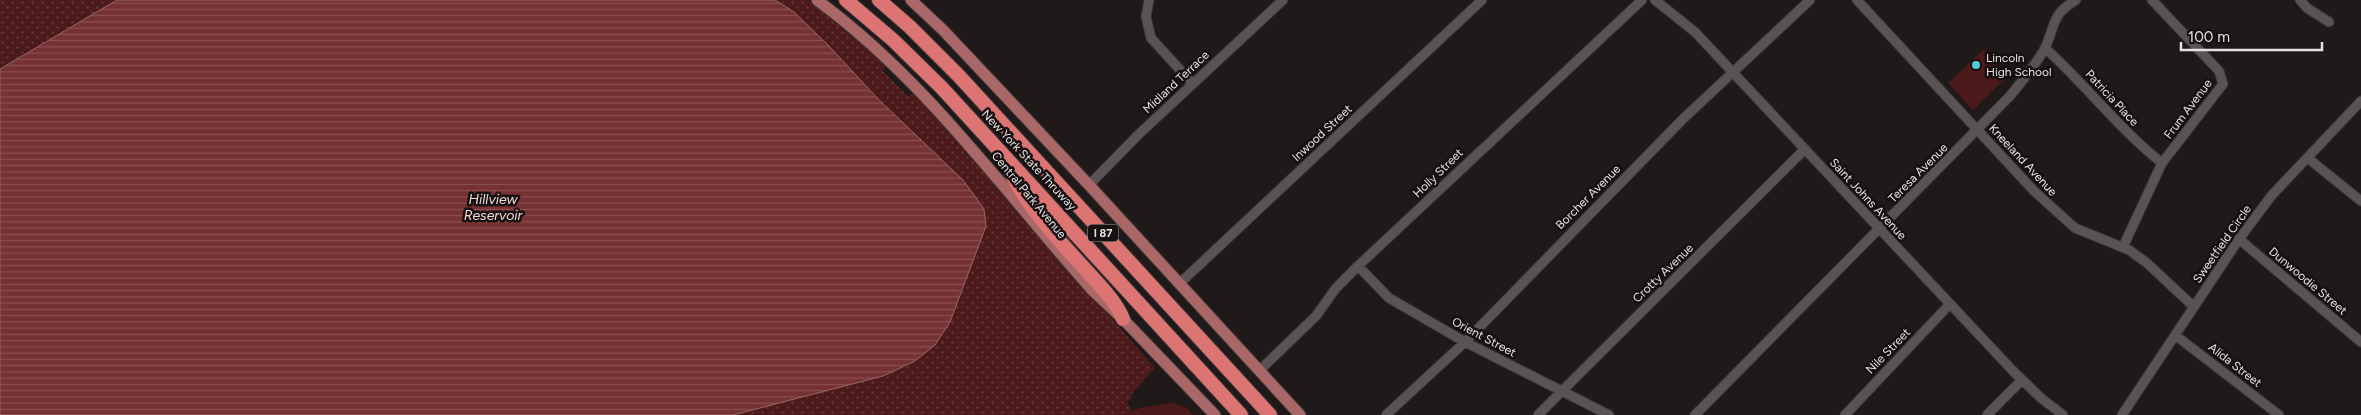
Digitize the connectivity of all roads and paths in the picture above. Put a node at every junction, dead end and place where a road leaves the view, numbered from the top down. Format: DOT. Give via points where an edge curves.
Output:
graph roads {
  1 [pos="817,0"];
  2 [pos="846,0"];
  3 [pos="879,0"];
  4 [pos="911,0"];
  5 [pos="1148,0"];
  6 [pos="1284,0"];
  7 [pos="1482,0"];
  8 [pos="1642,0"];
  9 [pos="1654,0"];
  10 [pos="1810,0"];
  11 [pos="1857,0"];
  12 [pos="2076,0"];
  13 [pos="2152,0"];
  14 [pos="2300,0"];
  15 [pos="2329,22"];
  16 [pos="2045,48"];
  17 [pos="1734,73"];
  18 [pos="1194,84"];
  19 [pos="2361,101"];
  20 [pos="1978,130"];
  21 [pos="1805,150"];
  22 [pos="1003,154"];
  23 [pos="2309,158"];
  24 [pos="2162,163"];
  25 [pos="1089,185"];
  26 [pos="2361,201"];
  27 [pos="1879,229"];
  28 [pos="2239,239"];
  29 [pos="2123,247"];
  30 [pos="1358,266"];
  31 [pos="1179,284"];
  32 [pos="1950,304"];
  33 [pos="2194,307"];
  34 [pos="1124,319"];
  35 [pos="2175,335"];
  36 [pos="1465,342"];
  37 [pos="2361,342"];
  38 [pos="1260,370"];
  39 [pos="2022,380"];
  40 [pos="1562,391"];
  41 [pos="1586,403"];
  42 [pos="1215,415"];
  43 [pos="1241,415"];
  44 [pos="1270,415"];
  45 [pos="1300,415"];
  46 [pos="1386,415"];
  47 [pos="1538,415"];
  48 [pos="1591,415"];
  49 [pos="1609,415"];
  50 [pos="1695,415"];
  51 [pos="1844,415"];
  52 [pos="1987,415"];
  53 [pos="2063,415"];
  54 [pos="2122,415"];
  55 [pos="2279,415"];
  1 -- 34 [label="main road, Central Park Avenue" via="882,52 931,101 1093,291"];
  2 -- 22 [label="highway, New York State Thruway / I 87" via="918,63"];
  3 -- 44 [label="highway, New York State Thruway / I 87" via="959,76"];
  4 -- 25 [label="main road"];
  5 -- 18 [label="street" via="1146,17 1151,38"];
  6 -- 18 [label="street, Midland Terrace"];
  7 -- 31 [label="street, Inwood Street"];
  8 -- 30 [label="street, Holly Street"];
  9 -- 17 [label="street, Saint Johns Avenue" via="1689,25"];
  10 -- 17 [label="street, Borcher Avenue"];
  11 -- 20 [label="street, Kneeland Avenue"];
  12 -- 16 [label="street, Teresa Avenue" via="2062,8"];
  13 -- 24 [label="street, Frum Avenue" via="2219,72 2223,84"];
  14 -- 15 [label="street"];
  16 -- 20 [label="street, Teresa Avenue" via="2010,96"];
  16 -- 24 [label="street, Patricia Place" via="2132,138"];
  17 -- 21 [label="street, Saint Johns Avenue"];
  17 -- 36 [label="street, Borcher Avenue" via="1682,119"];
  18 -- 25 [label="street, Midland Terrace"];
  19 -- 23 [label="street, Sweetfield Circle"];
  20 -- 27 [label="street, Teresa Avenue"];
  20 -- 29 [label="street, Kneeland Avenue" via="2065,221"];
  21 -- 27 [label="street, Saint Johns Avenue"];
  21 -- 40 [label="street, Crotty Avenue"];
  22 -- 34 [label="highway" via="1014,182 1117,306"];
  22 -- 43 [label="highway, New York State Thruway / I 87"];
  23 -- 26 [label="street"];
  23 -- 28 [label="street, Sweetfield Circle" via="2272,195"];
  24 -- 29 [label="street, Frum Avenue"];
  25 -- 31 [label="main road"];
  27 -- 32 [label="street, Saint Johns Avenue"];
  27 -- 50 [label="street, Teresa Avenue"];
  28 -- 33 [label="street, Sweetfield Circle"];
  28 -- 37 [label="street, Dunwoodie Street"];
  29 -- 33 [label="street, Kneeland Avenue" via="2147,263"];
  30 -- 36 [label="street, Orient Street" via="1389,298"];
  30 -- 38 [label="street, Holly Street" via="1336,288 1316,316"];
  31 -- 38 [label="main road"];
  32 -- 39 [label="street, Saint Johns Avenue"];
  32 -- 51 [label="street, Nile Street"];
  33 -- 35 [label="street, Sweetfield Circle"];
  34 -- 42 [label="main road, Central Park Avenue"];
  35 -- 54 [label="street, Sweetfield Circle"];
  35 -- 55 [label="street, Alida Street"];
  36 -- 40 [label="street, Orient Street"];
  36 -- 46 [label="street, Borcher Avenue"];
  38 -- 45 [label="main road"];
  39 -- 52 [label="street"];
  39 -- 53 [label="street, Saint Johns Avenue"];
  40 -- 41 [label="street, Orient Street"];
  40 -- 47 [label="street, Crotty Avenue"];
  41 -- 48 [label="street"];
  41 -- 49 [label="street, Orient Street"];
}
